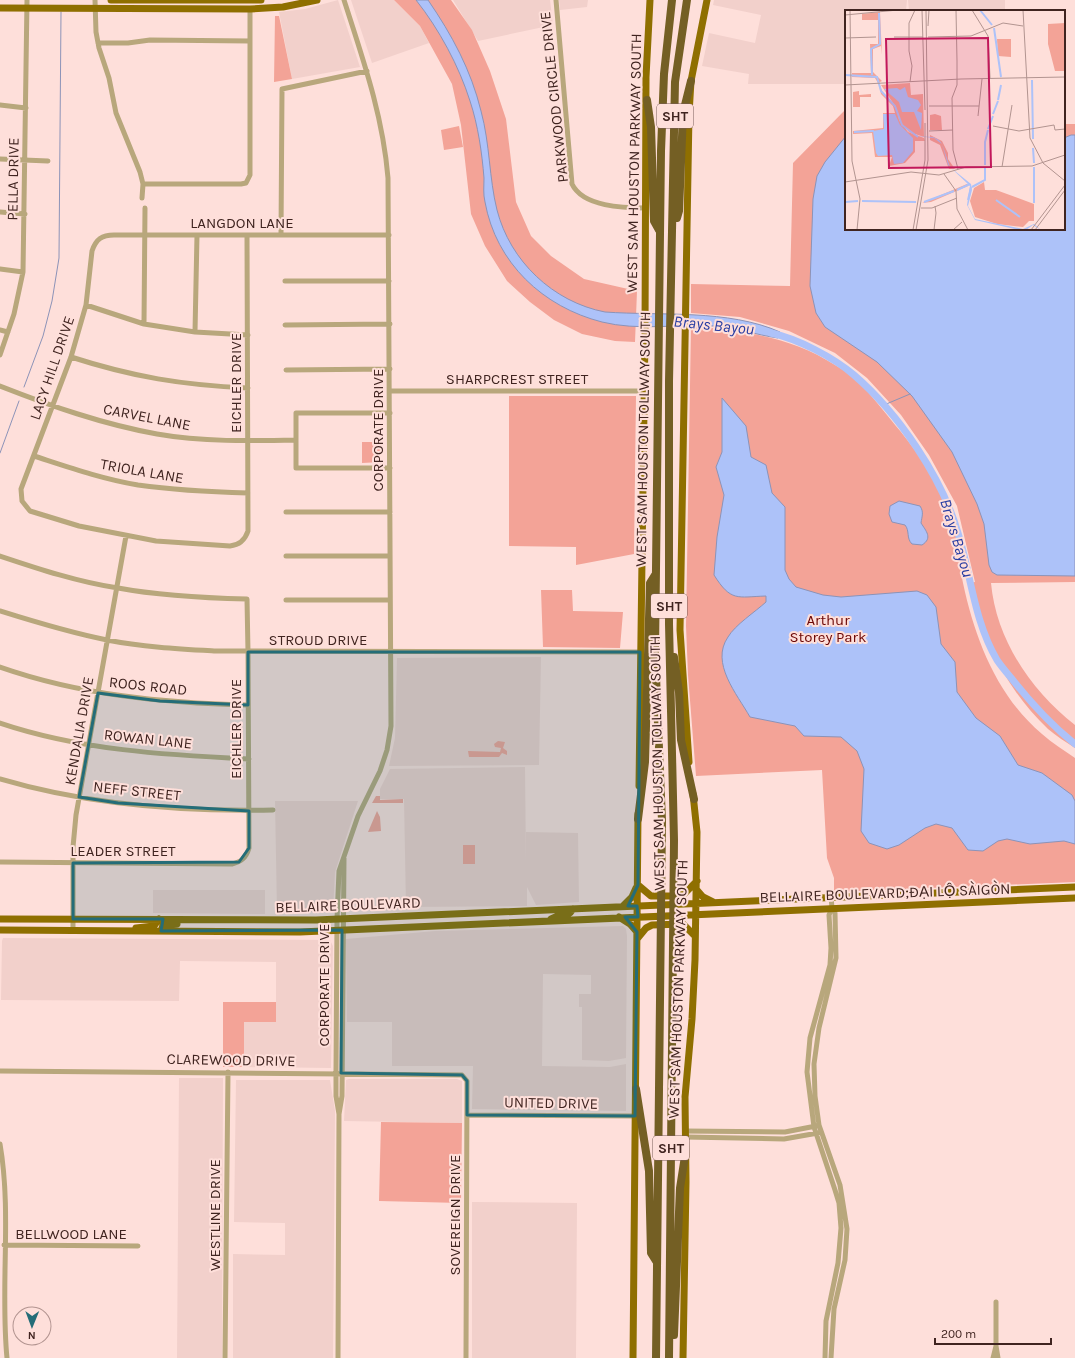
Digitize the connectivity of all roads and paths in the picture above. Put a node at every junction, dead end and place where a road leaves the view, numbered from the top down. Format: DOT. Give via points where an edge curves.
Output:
graph roads {
  1 [pos="28,0"];
  2 [pos="95,0"];
  3 [pos="111,0"];
  4 [pos="163,0"];
  5 [pos="219,0"];
  6 [pos="229,0"];
  7 [pos="261,0"];
  8 [pos="317,0"];
  9 [pos="344,0"];
  10 [pos="556,0"];
  11 [pos="650,0"];
  12 [pos="672,0"];
  13 [pos="687,0"];
  14 [pos="707,0"];
  15 [pos="282,3"];
  16 [pos="0,8"];
  17 [pos="27,8"];
  18 [pos="95,8"];
  19 [pos="163,8"];
  20 [pos="218,9"];
  21 [pos="250,9"];
  22 [pos="250,41"];
  23 [pos="98,43"];
  24 [pos="367,71"];
  25 [pos="691,81"];
  26 [pos="646,100"];
  27 [pos="0,106"];
  28 [pos="26,108"];
  29 [pos="0,159"];
  30 [pos="26,161"];
  31 [pos="48,161"];
  32 [pos="143,184"];
  33 [pos="142,198"];
  34 [pos="145,208"];
  35 [pos="646,208"];
  36 [pos="0,212"];
  37 [pos="25,214"];
  38 [pos="660,230"];
  39 [pos="673,233"];
  40 [pos="145,235"];
  41 [pos="197,235"];
  42 [pos="247,235"];
  43 [pos="281,235"];
  44 [pos="389,235"];
  45 [pos="97,240"];
  46 [pos="0,269"];
  47 [pos="23,272"];
  48 [pos="285,281"];
  49 [pos="389,281"];
  50 [pos="86,305"];
  51 [pos="144,324"];
  52 [pos="390,324"];
  53 [pos="285,325"];
  54 [pos="0,330"];
  55 [pos="8,332"];
  56 [pos="195,332"];
  57 [pos="248,335"];
  58 [pos="0,354"];
  59 [pos="71,357"];
  60 [pos="390,369"];
  61 [pos="286,370"];
  62 [pos="0,386"];
  63 [pos="248,388"];
  64 [pos="390,391"];
  65 [pos="644,391"];
  66 [pos="53,406"];
  67 [pos="390,413"];
  68 [pos="296,440"];
  69 [pos="248,441"];
  70 [pos="34,456"];
  71 [pos="390,468"];
  72 [pos="248,493"];
  73 [pos="286,512"];
  74 [pos="390,512"];
  75 [pos="126,536"];
  76 [pos="0,556"];
  77 [pos="286,556"];
  78 [pos="390,556"];
  79 [pos="656,574"];
  80 [pos="117,588"];
  81 [pos="286,600"];
  82 [pos="390,600"];
  83 [pos="0,611"];
  84 [pos="669,624"];
  85 [pos="108,640"];
  86 [pos="248,652"];
  87 [pos="390,652"];
  88 [pos="640,652"];
  89 [pos="0,667"];
  90 [pos="98,693"];
  91 [pos="248,705"];
  92 [pos="0,723"];
  93 [pos="88,745"];
  94 [pos="248,758"];
  95 [pos="0,779"];
  96 [pos="79,797"];
  97 [pos="694,799"];
  98 [pos="248,810"];
  99 [pos="273,810"];
  100 [pos="638,819"];
  101 [pos="245,857"];
  102 [pos="0,862"];
  103 [pos="73,863"];
  104 [pos="697,881"];
  105 [pos="638,884"];
  106 [pos="1075,887"];
  107 [pos="696,889"];
  108 [pos="1000,890"];
  109 [pos="831,898"];
  110 [pos="1075,898"];
  111 [pos="1000,901"];
  112 [pos="713,902"];
  113 [pos="696,903"];
  114 [pos="623,906"];
  115 [pos="638,906"];
  116 [pos="832,908"];
  117 [pos="574,909"];
  118 [pos="508,911"];
  119 [pos="481,913"];
  120 [pos="710,914"];
  121 [pos="696,915"];
  122 [pos="619,917"];
  123 [pos="638,917"];
  124 [pos="0,919"];
  125 [pos="73,919"];
  126 [pos="159,919"];
  127 [pos="339,919"];
  128 [pos="206,920"];
  129 [pos="549,920"];
  130 [pos="272,921"];
  131 [pos="479,923"];
  132 [pos="457,924"];
  133 [pos="0,930"];
  134 [pos="339,930"];
  135 [pos="73,931"];
  136 [pos="133,931"];
  137 [pos="160,931"];
  138 [pos="271,932"];
  139 [pos="637,935"];
  140 [pos="696,936"];
  141 [pos="830,977"];
  142 [pos="810,1038"];
  143 [pos="816,1039"];
  144 [pos="0,1071"];
  145 [pos="228,1072"];
  146 [pos="338,1073"];
  147 [pos="462,1075"];
  148 [pos="636,1089"];
  149 [pos="467,1115"];
  150 [pos="635,1116"];
  151 [pos="816,1126"];
  152 [pos="755,1132"];
  153 [pos="818,1133"];
  154 [pos="685,1134"];
  155 [pos="755,1138"];
  156 [pos="0,1144"];
  157 [pos="685,1156"];
  158 [pos="2,1193"];
  159 [pos="843,1217"];
  160 [pos="841,1240"];
  161 [pos="847,1240"];
  162 [pos="4,1245"];
  163 [pos="138,1246"];
  164 [pos="2,1261"];
  165 [pos="657,1262"];
  166 [pos="996,1302"];
  167 [pos="831,1308"];
  168 [pos="2,1314"];
  169 [pos="996,1346"];
  170 [pos="7,1358"];
  171 [pos="225,1358"];
  172 [pos="338,1358"];
  173 [pos="466,1358"];
  174 [pos="633,1358"];
  175 [pos="656,1358"];
  176 [pos="669,1358"];
  177 [pos="674,1358"];
  178 [pos="683,1358"];
  179 [pos="825,1358"];
  180 [pos="831,1358"];
  181 [pos="993,1358"];
  182 [pos="998,1358"];
  1 -- 17 [label="street, PELLA DRIVE"];
  2 -- 18 [label="street"];
  3 -- 4 [label="main road"];
  4 -- 5 [label="main road"];
  4 -- 19 [label="street"];
  5 -- 6 [label="main road"];
  5 -- 20 [label="main road"];
  6 -- 7 [label="main road"];
  8 -- 15 [label="main road"];
  9 -- 24 [label="street, CORPORATE DRIVE"];
  10 -- 35 [label="street, PARKWOOD CIRCLE DRIVE" via="572,184 582,195 600,203 615,207"];
  11 -- 26 [label="main road, WEST SAM HOUSTON PARKWAY SOUTH"];
  12 -- 38 [label="highway, WEST SAM HOUSTON TOLLWAY SOUTH / SHT" via="662,95"];
  13 -- 39 [label="highway, WEST SAM HOUSTON TOLLWAY SOUTH / SHT" via="675,82"];
  14 -- 25 [label="main road, WEST SAM HOUSTON PARKWAY SOUTH"];
  15 -- 21 [label="main road"];
  16 -- 17 [label="main road"];
  17 -- 18 [label="main road"];
  17 -- 28 [label="street, PELLA DRIVE"];
  18 -- 19 [label="main road"];
  18 -- 23 [label="street"];
  19 -- 20 [label="main road"];
  20 -- 21 [label="main road"];
  21 -- 22 [label="street"];
  22 -- 23 [label="street" via="150,40"];
  22 -- 32 [label="street" via="250,175 246,184"];
  23 -- 32 [label="street" via="116,113"];
  24 -- 43 [label="street" via="282,89"];
  24 -- 44 [label="street, CORPORATE DRIVE" via="386,151"];
  25 -- 39 [label="highway" via="682,113 679,212"];
  25 -- 97 [label="main road, WEST SAM HOUSTON PARKWAY SOUTH" via="680,630 688,754"];
  26 -- 35 [label="main road, WEST SAM HOUSTON PARKWAY SOUTH"];
  26 -- 38 [label="highway" via="650,127 654,221"];
  27 -- 28 [label="street"];
  28 -- 30 [label="street, PELLA DRIVE"];
  29 -- 30 [label="street"];
  30 -- 31 [label="street"];
  30 -- 37 [label="street, PELLA DRIVE"];
  32 -- 33 [label="street"];
  34 -- 40 [label="street"];
  35 -- 65 [label="main road, WEST SAM HOUSTON PARKWAY SOUTH"];
  36 -- 37 [label="street"];
  37 -- 47 [label="street, PELLA DRIVE"];
  38 -- 79 [label="highway, WEST SAM HOUSTON TOLLWAY SOUTH / SHT"];
  39 -- 84 [label="highway, WEST SAM HOUSTON TOLLWAY SOUTH / SHT" via="670,304"];
  40 -- 41 [label="street, LANGDON LANE"];
  40 -- 45 [label="street, LANGDON LANE" via="108,235"];
  40 -- 51 [label="street"];
  41 -- 42 [label="street, LANGDON LANE"];
  41 -- 56 [label="street"];
  42 -- 43 [label="street, LANGDON LANE"];
  42 -- 57 [label="street, EICHLER DRIVE"];
  43 -- 44 [label="street, LANGDON LANE"];
  44 -- 49 [label="street, CORPORATE DRIVE"];
  45 -- 50 [label="street, LACY HILL DRIVE" via="92,251"];
  46 -- 47 [label="street"];
  47 -- 55 [label="street, PELLA DRIVE" via="20,293"];
  48 -- 49 [label="street"];
  49 -- 52 [label="street, CORPORATE DRIVE"];
  50 -- 51 [label="street"];
  50 -- 59 [label="street, LACY HILL DRIVE"];
  51 -- 56 [label="street"];
  52 -- 53 [label="street"];
  52 -- 60 [label="street, CORPORATE DRIVE"];
  54 -- 55 [label="street"];
  55 -- 58 [label="street, PELLA DRIVE"];
  56 -- 57 [label="street"];
  57 -- 63 [label="street, EICHLER DRIVE"];
  59 -- 63 [label="street" via="146,378 196,386"];
  59 -- 66 [label="street, LACY HILL DRIVE"];
  60 -- 61 [label="street"];
  60 -- 64 [label="street, CORPORATE DRIVE"];
  62 -- 66 [label="street, CARVEL LANE"];
  63 -- 69 [label="street, EICHLER DRIVE"];
  64 -- 65 [label="street, SHARPCREST STREET"];
  64 -- 67 [label="street, CORPORATE DRIVE"];
  65 -- 88 [label="main road, WEST SAM HOUSTON PARKWAY SOUTH"];
  66 -- 69 [label="street, CARVEL LANE" via="104,423 158,434"];
  66 -- 70 [label="street, LACY HILL DRIVE"];
  67 -- 68 [label="street" via="296,413"];
  67 -- 71 [label="street, CORPORATE DRIVE"];
  68 -- 69 [label="street, CARVEL LANE"];
  68 -- 71 [label="street" via="296,468"];
  69 -- 72 [label="street, EICHLER DRIVE"];
  70 -- 72 [label="street, TRIOLA LANE" via="91,474 137,484 191,491"];
  70 -- 75 [label="street, LACY HILL DRIVE" via="21,489 22,501 30,511 79,526"];
  71 -- 74 [label="street, CORPORATE DRIVE"];
  72 -- 75 [label="street, EICHLER DRIVE" via="248,531 242,542 234,546 186,544"];
  73 -- 74 [label="street"];
  74 -- 78 [label="street, CORPORATE DRIVE"];
  75 -- 80 [label="street, KENDALIA DRIVE"];
  76 -- 80 [label="street" via="57,574"];
  77 -- 78 [label="street"];
  78 -- 82 [label="street, CORPORATE DRIVE"];
  79 -- 100 [label="highway" via="650,583 645,762"];
  79 -- 165 [label="highway, WEST SAM HOUSTON TOLLWAY SOUTH / SHT" via="655,652 662,799"];
  80 -- 85 [label="street, KENDALIA DRIVE"];
  80 -- 86 [label="street, EICHLER DRIVE" via="164,595 247,600"];
  81 -- 82 [label="street"];
  82 -- 87 [label="street, CORPORATE DRIVE"];
  83 -- 85 [label="street, STROUD DRIVE" via="48,627"];
  84 -- 97 [label="highway" via="679,692 681,740"];
  84 -- 176 [label="highway, WEST SAM HOUSTON TOLLWAY SOUTH / SHT" via="674,879"];
  85 -- 86 [label="street, STROUD DRIVE" via="167,648"];
  85 -- 90 [label="street, KENDALIA DRIVE"];
  86 -- 87 [label="street, STROUD DRIVE"];
  86 -- 91 [label="street, EICHLER DRIVE"];
  87 -- 88 [label="street, STROUD DRIVE"];
  87 -- 127 [label="street, CORPORATE DRIVE" via="391,726 387,750 374,787 358,816 344,857"];
  88 -- 100 [label="main road, WEST SAM HOUSTON PARKWAY SOUTH"];
  89 -- 90 [label="street, ROOS ROAD"];
  90 -- 91 [label="street, ROOS ROAD" via="160,701"];
  90 -- 93 [label="street, KENDALIA DRIVE"];
  91 -- 94 [label="street, EICHLER DRIVE"];
  92 -- 93 [label="street, ROWAN LANE"];
  93 -- 94 [label="street, ROWAN LANE" via="144,752"];
  93 -- 96 [label="street, KENDALIA DRIVE"];
  94 -- 98 [label="street, EICHLER DRIVE"];
  95 -- 96 [label="street, NEFF STREET"];
  96 -- 98 [label="street, NEFF STREET" via="118,803"];
  96 -- 103 [label="street, KENDALIA DRIVE" via="74,828"];
  97 -- 104 [label="main road, WEST SAM HOUSTON PARKWAY SOUTH"];
  98 -- 99 [label="street, NEFF STREET"];
  98 -- 101 [label="street, EICHLER DRIVE" via="249,848"];
  100 -- 105 [label="main road, WEST SAM HOUSTON PARKWAY SOUTH"];
  101 -- 103 [label="street, LEADER STREET" via="232,864"];
  102 -- 103 [label="street, LEADER STREET"];
  103 -- 125 [label="street, KENDALIA DRIVE"];
  104 -- 105 [label="main road" via="689,891 677,896 651,896"];
  104 -- 107 [label="main road, WEST SAM HOUSTON PARKWAY SOUTH"];
  105 -- 114 [label="main road" via="632,897"];
  105 -- 115 [label="main road, WEST SAM HOUSTON PARKWAY SOUTH"];
  106 -- 108 [label="main road, BELLAIRE BOULEVARD;ĐẠI LỘ SÀIGÒN"];
  107 -- 112 [label="main road"];
  107 -- 113 [label="main road, WEST SAM HOUSTON PARKWAY SOUTH"];
  108 -- 109 [label="main road, BELLAIRE BOULEVARD;ĐẠI LỘ SÀIGÒN"];
  108 -- 111 [label="main road"];
  109 -- 112 [label="main road, BELLAIRE BOULEVARD;ĐẠI LỘ SÀIGÒN"];
  109 -- 116 [label="street"];
  110 -- 111 [label="main road, BELLAIRE BOULEVARD;ĐẠI LỘ SÀIGÒN"];
  111 -- 116 [label="main road, BELLAIRE BOULEVARD;ĐẠI LỘ SÀIGÒN"];
  112 -- 113 [label="main road, BELLAIRE BOULEVARD;ĐẠI LỘ SÀIGÒN"];
  113 -- 115 [label="main road, BELLAIRE BOULEVARD"];
  113 -- 121 [label="main road, WEST SAM HOUSTON PARKWAY SOUTH"];
  114 -- 115 [label="main road, BELLAIRE BOULEVARD"];
  114 -- 117 [label="main road, BELLAIRE BOULEVARD"];
  115 -- 123 [label="main road, WEST SAM HOUSTON PARKWAY SOUTH"];
  116 -- 120 [label="main road, BELLAIRE BOULEVARD;ĐẠI LỘ SÀIGÒN"];
  116 -- 141 [label="street" via="829,915"];
  117 -- 118 [label="main road, BELLAIRE BOULEVARD"];
  117 -- 129 [label="main road" via="570,913"];
  118 -- 119 [label="main road, BELLAIRE BOULEVARD"];
  118 -- 131 [label="main road" via="500,916 483,918"];
  119 -- 127 [label="main road, BELLAIRE BOULEVARD"];
  119 -- 132 [label="main road" via="465,918"];
  120 -- 121 [label="main road, BELLAIRE BOULEVARD;ĐẠI LỘ SÀIGÒN"];
  120 -- 140 [label="main road" via="700,924"];
  121 -- 123 [label="main road, BELLAIRE BOULEVARD"];
  121 -- 140 [label="main road, WEST SAM HOUSTON PARKWAY SOUTH"];
  122 -- 123 [label="main road, BELLAIRE BOULEVARD"];
  122 -- 129 [label="main road, BELLAIRE BOULEVARD"];
  122 -- 139 [label="main road" via="629,923"];
  123 -- 139 [label="main road, WEST SAM HOUSTON PARKWAY SOUTH"];
  124 -- 125 [label="main road, BELLAIRE BOULEVARD"];
  125 -- 126 [label="main road, BELLAIRE BOULEVARD"];
  125 -- 135 [label="street, KENDALIA DRIVE"];
  126 -- 128 [label="main road, BELLAIRE BOULEVARD"];
  126 -- 136 [label="main road" via="154,926 138,927"];
  127 -- 130 [label="main road, BELLAIRE BOULEVARD"];
  127 -- 134 [label="street, CORPORATE DRIVE"];
  128 -- 130 [label="main road, BELLAIRE BOULEVARD"];
  128 -- 137 [label="main road" via="188,924 166,924"];
  129 -- 131 [label="main road, BELLAIRE BOULEVARD"];
  130 -- 138 [label="main road"];
  131 -- 132 [label="main road, BELLAIRE BOULEVARD"];
  132 -- 134 [label="main road, BELLAIRE BOULEVARD"];
  133 -- 135 [label="main road, BELLAIRE BOULEVARD"];
  134 -- 138 [label="main road, BELLAIRE BOULEVARD"];
  134 -- 146 [label="street, CORPORATE DRIVE"];
  135 -- 136 [label="main road, BELLAIRE BOULEVARD"];
  136 -- 137 [label="main road, BELLAIRE BOULEVARD"];
  137 -- 138 [label="main road, BELLAIRE BOULEVARD"];
  139 -- 140 [label="main road" via="646,928 658,924 683,924"];
  139 -- 148 [label="main road, WEST SAM HOUSTON PARKWAY SOUTH"];
  140 -- 154 [label="main road, WEST SAM HOUSTON PARKWAY SOUTH" via="693,1014 685,1097"];
  141 -- 142 [label="street"];
  141 -- 143 [label="street"];
  142 -- 143 [label="street"];
  142 -- 151 [label="street" via="807,1085"];
  143 -- 151 [label="street"];
  144 -- 145 [label="street, CLAREWOOD DRIVE"];
  145 -- 146 [label="street, CLAREWOOD DRIVE"];
  145 -- 171 [label="street, WESTLINE DRIVE"];
  146 -- 147 [label="street, CLAREWOOD DRIVE"];
  146 -- 172 [label="street, CORPORATE DRIVE"];
  147 -- 149 [label="street, SOVEREIGN DRIVE" via="467,1081"];
  148 -- 150 [label="main road, WEST SAM HOUSTON PARKWAY SOUTH"];
  148 -- 165 [label="highway" via="649,1171 651,1252"];
  149 -- 150 [label="street, UNITED DRIVE"];
  149 -- 173 [label="street, SOVEREIGN DRIVE"];
  150 -- 174 [label="main road, WEST SAM HOUSTON PARKWAY SOUTH"];
  151 -- 152 [label="street" via="790,1132"];
  151 -- 153 [label="street"];
  152 -- 154 [label="street"];
  152 -- 155 [label="street"];
  153 -- 155 [label="street" via="790,1138"];
  153 -- 159 [label="street"];
  154 -- 155 [label="street"];
  154 -- 157 [label="main road, WEST SAM HOUSTON PARKWAY SOUTH"];
  156 -- 158 [label="street" via="4,1166"];
  157 -- 177 [label="highway" via="680,1188"];
  157 -- 178 [label="main road, WEST SAM HOUSTON PARKWAY SOUTH"];
  158 -- 162 [label="street"];
  159 -- 160 [label="street"];
  159 -- 161 [label="street"];
  160 -- 161 [label="street"];
  160 -- 167 [label="street"];
  161 -- 167 [label="street" via="845,1260"];
  162 -- 163 [label="street, BELLWOOD LANE"];
  162 -- 164 [label="street"];
  164 -- 168 [label="street"];
  165 -- 175 [label="highway, WEST SAM HOUSTON TOLLWAY SOUTH / SHT"];
  166 -- 169 [label="street"];
  167 -- 179 [label="street"];
  167 -- 180 [label="street"];
  168 -- 170 [label="street"];
  169 -- 181 [label="street"];
  169 -- 182 [label="street"];
}
